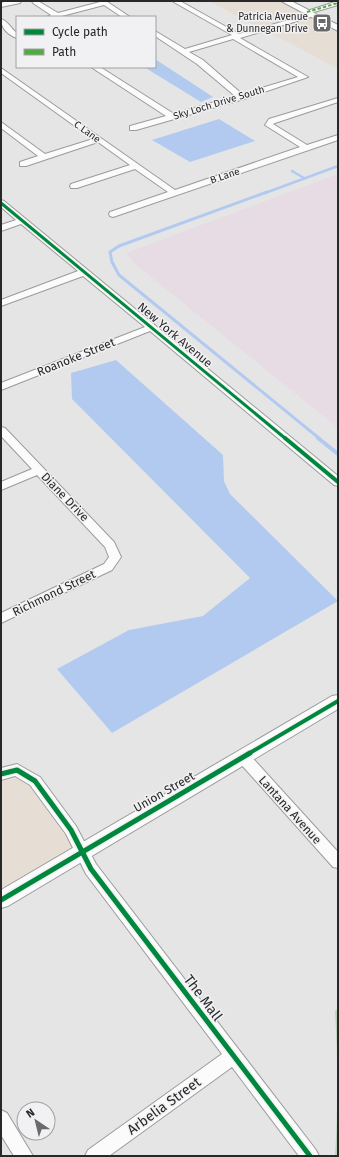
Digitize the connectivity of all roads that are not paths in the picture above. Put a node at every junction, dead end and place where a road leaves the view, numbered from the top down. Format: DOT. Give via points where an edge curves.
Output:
graph roads {
  1 [pos="14,1"];
  2 [pos="175,1"];
  3 [pos="285,1"];
  4 [pos="330,1"];
  5 [pos="35,2"];
  6 [pos="104,2"];
  7 [pos="338,3"];
  8 [pos="1,5"];
  9 [pos="307,12"];
  10 [pos="53,16"];
  11 [pos="125,16"];
  12 [pos="1,21"];
  13 [pos="16,26"];
  14 [pos="7,28"];
  15 [pos="338,28"];
  16 [pos="156,34"];
  17 [pos="16,35"];
  18 [pos="236,37"];
  19 [pos="185,52"];
  20 [pos="97,68"];
  21 [pos="1,70"];
  22 [pos="241,96"];
  23 [pos="338,100"];
  24 [pos="173,118"];
  25 [pos="1,124"];
  26 [pos="133,128"];
  27 [pos="338,137"];
  28 [pos="97,140"];
  29 [pos="307,148"];
  30 [pos="44,157"];
  31 [pos="23,164"];
  32 [pos="135,166"];
  33 [pos="74,186"];
  34 [pos="174,193"];
  35 [pos="1,203"];
  36 [pos="113,214"];
  37 [pos="22,221"];
  38 [pos="1,228"];
  39 [pos="85,272"];
  40 [pos="1,303"];
  41 [pos="150,328"];
  42 [pos="1,387"];
  43 [pos="1,430"];
  44 [pos="39,470"];
  45 [pos="338,482"];
  46 [pos="1,486"];
  47 [pos="108,567"];
  48 [pos="1,618"];
  49 [pos="338,701"];
  50 [pos="243,757"];
  51 [pos="1,774"];
  52 [pos="82,851"];
  53 [pos="338,862"];
  54 [pos="1,900"];
  55 [pos="234,1056"];
  56 [pos="1,1118"];
  57 [pos="24,1156"];
  58 [pos="94,1156"];
  59 [pos="310,1156"];
  1 -- 8 [label="street"];
  2 -- 18 [label="street"];
  3 -- 9 [label="street"];
  4 -- 9 [label="street"];
  5 -- 10 [label="street"];
  6 -- 10 [label="street"];
  6 -- 11 [label="street"];
  7 -- 9 [label="street"];
  9 -- 15 [label="street"];
  9 -- 18 [label="street"];
  12 -- 14 [label="street"];
  13 -- 14 [label="street"];
  14 -- 17 [label="street"];
  16 -- 19 [label="street"];
  18 -- 19 [label="street"];
  18 -- 22 [label="street, Sky Loch Drive South" via="304,77"];
  19 -- 22 [label="street" via="213,71"];
  20 -- 24 [label="street"];
  21 -- 28 [label="street, C Lane"];
  22 -- 24 [label="street, Sky Loch Drive South"];
  23 -- 29 [label="street" via="272,121 269,125"];
  24 -- 26 [label="street, Sky Loch Drive South"];
  25 -- 30 [label="street"];
  27 -- 29 [label="street, B Lane"];
  28 -- 30 [label="street"];
  28 -- 32 [label="street, C Lane"];
  29 -- 34 [label="street, B Lane"];
  30 -- 31 [label="street"];
  32 -- 33 [label="street"];
  32 -- 34 [label="street, C Lane"];
  34 -- 36 [label="street, B Lane"];
  35 -- 37 [label="street, New York Avenue"];
  37 -- 38 [label="street"];
  37 -- 39 [label="street, New York Avenue"];
  39 -- 40 [label="street"];
  39 -- 41 [label="street, New York Avenue"];
  41 -- 42 [label="street, Roanoke Street"];
  41 -- 45 [label="street, New York Avenue"];
  43 -- 44 [label="street, Diane Drive"];
  44 -- 46 [label="street"];
  44 -- 47 [label="street, Diane Drive" via="110,545 115,557"];
  47 -- 48 [label="street, Richmond Street"];
  49 -- 50 [label="street, Union Street"];
  50 -- 52 [label="street, Union Street"];
  50 -- 53 [label="street, Lantana Avenue"];
  51 -- 52 [label="street, The Mall" via="17,770 35,781 71,830"];
  52 -- 54 [label="street, Union Street"];
  52 -- 55 [label="street, The Mall" via="91,869"];
  55 -- 58 [label="street, Arbelia Street"];
  55 -- 59 [label="street, The Mall"];
  56 -- 57 [label="street"];
}
